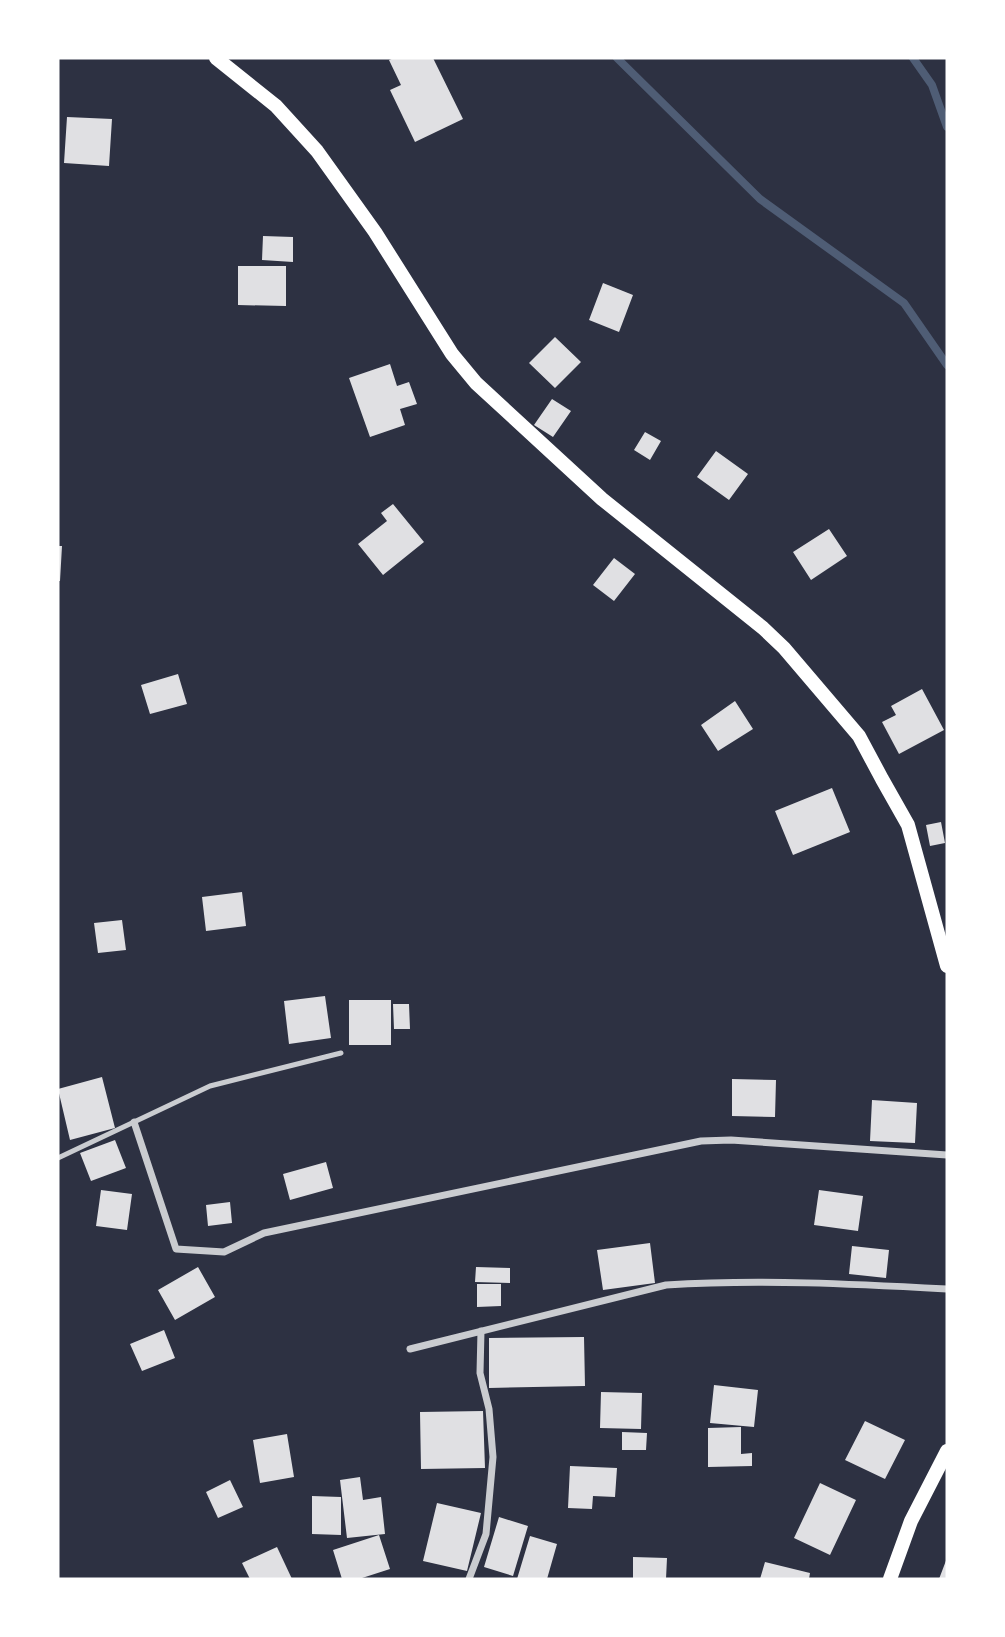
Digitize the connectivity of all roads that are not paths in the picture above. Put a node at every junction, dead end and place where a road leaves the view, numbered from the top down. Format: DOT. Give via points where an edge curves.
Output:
graph roads {
  1 [pos="216,58"];
  2 [pos="947,966"];
  3 [pos="341,1053"];
  4 [pos="134,1122"];
  5 [pos="947,1155"];
  6 [pos="58,1158"];
  7 [pos="947,1289"];
  8 [pos="481,1331"];
  9 [pos="410,1349"];
  10 [pos="947,1451"];
  11 [pos="469,1579"];
  12 [pos="890,1579"];
  1 -- 2 [label="main road" via="276,106 317,151 476,383 602,499 770,635 859,736 908,825"];
  3 -- 4 [label="lane" via="210,1086"];
  4 -- 5 [label="street" via="176,1249 224,1252 264,1234 701,1141"];
  4 -- 6 [label="lane"];
  7 -- 8 [label="street" via="830,1283 666,1285"];
  8 -- 9 [label="street"];
  8 -- 11 [label="street" via="480,1373 493,1457 486,1534"];
  10 -- 12 [label="main road" via="911,1521"];
}
